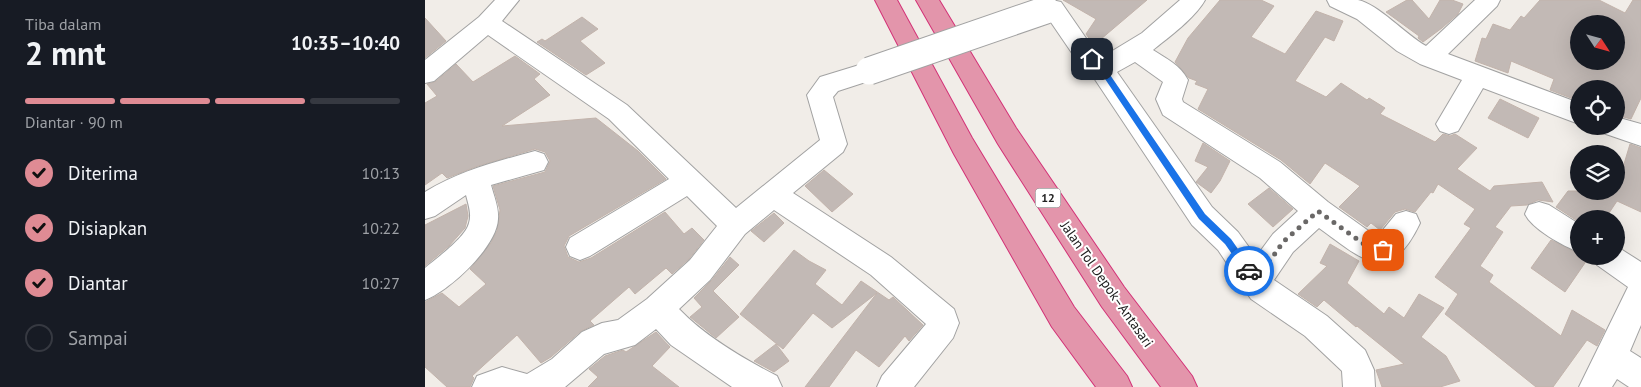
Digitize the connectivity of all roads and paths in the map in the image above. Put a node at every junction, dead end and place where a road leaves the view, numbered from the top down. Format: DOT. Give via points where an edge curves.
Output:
graph roads {
  1 [pos="508,0"];
  2 [pos="886,0"];
  3 [pos="927,0"];
  4 [pos="1194,0"];
  5 [pos="1338,0"];
  6 [pos="1489,0"];
  7 [pos="1370,7"];
  8 [pos="487,23"];
  9 [pos="1135,51"];
  10 [pos="1429,58"];
  11 [pos="1101,68"];
  12 [pos="425,74"];
  13 [pos="1478,75"];
  14 [pos="1570,111"];
  15 [pos="1449,124"];
  16 [pos="1625,131"];
  17 [pos="1641,136"];
  18 [pos="535,162"];
  19 [pos="476,178"];
  20 [pos="689,181"];
  21 [pos="772,194"];
  22 [pos="425,207"];
  23 [pos="1318,211"];
  24 [pos="1539,214"];
  25 [pos="1406,223"];
  26 [pos="735,225"];
  27 [pos="1570,233"];
  28 [pos="580,247"];
  29 [pos="1620,265"];
  30 [pos="1641,279"];
  31 [pos="1256,281"];
  32 [pos="425,286"];
  33 [pos="1641,290"];
  34 [pos="658,309"];
  35 [pos="1611,358"];
  36 [pos="1641,376"];
  37 [pos="488,387"];
  38 [pos="519,387"];
  39 [pos="537,387"];
  40 [pos="766,387"];
  41 [pos="893,387"];
  42 [pos="1116,387"];
  43 [pos="1181,387"];
  44 [pos="1359,387"];
  45 [pos="1595,387"];
  1 -- 8 [label="street"];
  2 -- 42 [label="highway" via="963,146 1058,308"];
  3 -- 43 [label="highway, Jalan Tol Depok–Antasari / 12" via="1007,136 1113,297"];
  4 -- 9 [label="street"];
  5 -- 7 [label="street"];
  6 -- 10 [label="street"];
  7 -- 10 [label="street" via="1405,45"];
  8 -- 12 [label="street"];
  8 -- 20 [label="street" via="619,112"];
  9 -- 11 [label="street"];
  9 -- 23 [label="street" via="1176,80 1169,99 1172,108 1269,170"];
  10 -- 13 [label="street"];
  11 -- 21 [label="street, bridge" via="1082,50 1053,8 829,84 819,95 834,144"];
  11 -- 31 [label="street" via="1202,216 1232,246"];
  13 -- 14 [label="street"];
  13 -- 15 [label="street"];
  16 -- 17 [label="street"];
  18 -- 19 [label="street"];
  19 -- 22 [label="street"];
  19 -- 32 [label="street" via="485,222 481,232 466,250"];
  20 -- 26 [label="street"];
  20 -- 28 [label="street"];
  21 -- 26 [label="street"];
  21 -- 41 [label="street" via="881,266 943,319 942,328"];
  23 -- 25 [label="street" via="1375,251 1383,250"];
  23 -- 31 [label="street" via="1283,242"];
  24 -- 27 [label="street"];
  26 -- 34 [label="street" via="700,270"];
  29 -- 30 [label="street"];
  31 -- 44 [label="street" via="1316,326 1354,361"];
  33 -- 35 [label="street"];
  34 -- 39 [label="street" via="624,334 593,343 563,370"];
  34 -- 40 [label="street" via="682,334 740,374"];
  35 -- 36 [label="street"];
  35 -- 45 [label="street"];
  37 -- 38 [label="street" via="503,382"];
}
